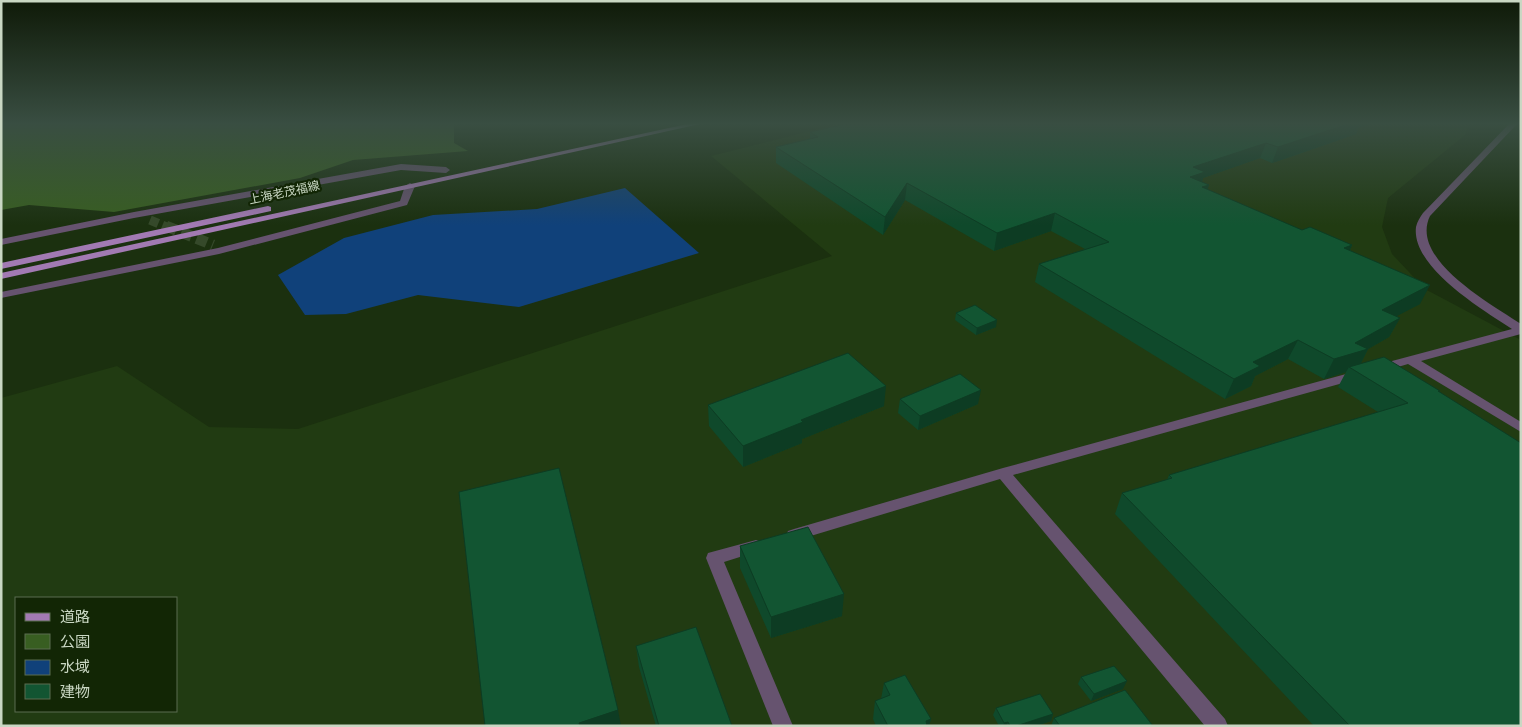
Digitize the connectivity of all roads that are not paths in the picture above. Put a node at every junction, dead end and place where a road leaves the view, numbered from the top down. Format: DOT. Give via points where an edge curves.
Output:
graph roads {
  1 [pos="502,158"];
  2 [pos="539,158"];
  3 [pos="1481,158"];
  4 [pos="446,170"];
  5 [pos="410,186"];
  6 [pos="134,214"];
  7 [pos="150,220"];
  8 [pos="1,242"];
  9 [pos="1,266"];
  10 [pos="1,276"];
  11 [pos="1,295"];
  12 [pos="1521,329"];
  13 [pos="1410,360"];
  14 [pos="1521,428"];
  15 [pos="1003,473"];
  16 [pos="783,726"];
  17 [pos="1218,726"];
  1 -- 4 [label="main road, 上海老茂福線"];
  2 -- 5 [label="main road, 上海老茂福線"];
  3 -- 12 [label="street" via="1426,215 1421,232 1428,252 1448,277"];
  4 -- 6 [label="street" via="401,167"];
  4 -- 9 [label="main road, 上海老茂福線"];
  5 -- 10 [label="main road, 上海老茂福線"];
  5 -- 11 [label="street" via="404,202 150,266"];
  6 -- 7 [label="street"];
  6 -- 8 [label="street"];
  12 -- 13 [label="street"];
  13 -- 14 [label="street"];
  13 -- 15 [label="street"];
  15 -- 16 [label="street" via="714,558"];
  15 -- 17 [label="street"];
}
